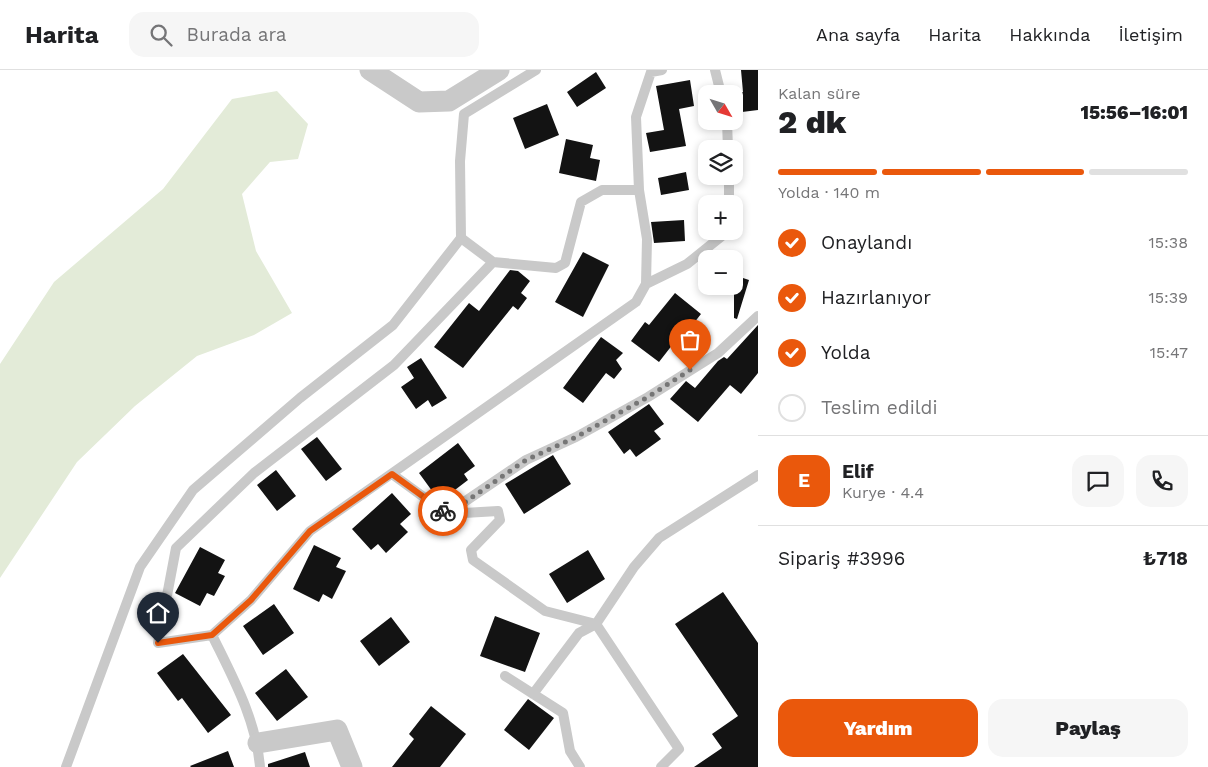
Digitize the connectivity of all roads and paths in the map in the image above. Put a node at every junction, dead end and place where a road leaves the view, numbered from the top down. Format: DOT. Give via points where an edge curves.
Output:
graph roads {
  1 [pos="370,70"];
  2 [pos="498,70"];
  3 [pos="536,70"];
  4 [pos="662,70"];
  5 [pos="715,70"];
  6 [pos="719,85"];
  7 [pos="638,190"];
  8 [pos="460,238"];
  9 [pos="717,240"];
  10 [pos="493,262"];
  11 [pos="646,284"];
  12 [pos="758,316"];
  13 [pos="392,474"];
  14 [pos="758,475"];
  15 [pos="448,514"];
  16 [pos="596,624"];
  17 [pos="212,635"];
  18 [pos="505,676"];
  19 [pos="533,694"];
  20 [pos="258,743"];
  21 [pos="66,767"];
  22 [pos="260,767"];
  23 [pos="352,767"];
  24 [pos="580,767"];
  25 [pos="661,767"];
  1 -- 2 [label="street" via="419,102 449,101"];
  3 -- 8 [label="lane" via="464,114"];
  4 -- 7 [label="lane" via="651,72 636,117"];
  5 -- 6 [label="lane"];
  7 -- 10 [label="lane" via="602,190 581,202 565,263 556,268"];
  7 -- 11 [label="lane" via="647,239"];
  8 -- 10 [label="lane"];
  8 -- 21 [label="lane" via="393,325 300,398 192,490 140,567"];
  9 -- 11 [label="lane" via="688,264"];
  10 -- 17 [label="lane" via="394,365 254,473 176,548 158,643"];
  11 -- 13 [label="lane" via="636,302"];
  12 -- 15 [label="lane" via="710,358 576,437 526,460"];
  13 -- 15 [label="lane"];
  13 -- 17 [label="lane" via="310,531 251,600"];
  14 -- 16 [label="lane" via="659,538 634,567"];
  15 -- 16 [label="lane" via="498,511 500,520 471,550 473,560 545,611"];
  16 -- 19 [label="lane" via="578,633"];
  16 -- 25 [label="lane" via="679,748"];
  17 -- 20 [label="lane" via="248,710"];
  18 -- 19 [label="lane"];
  19 -- 24 [label="lane" via="563,713 570,751"];
  20 -- 22 [label="lane"];
  20 -- 23 [label="street" via="337,730"];
}
